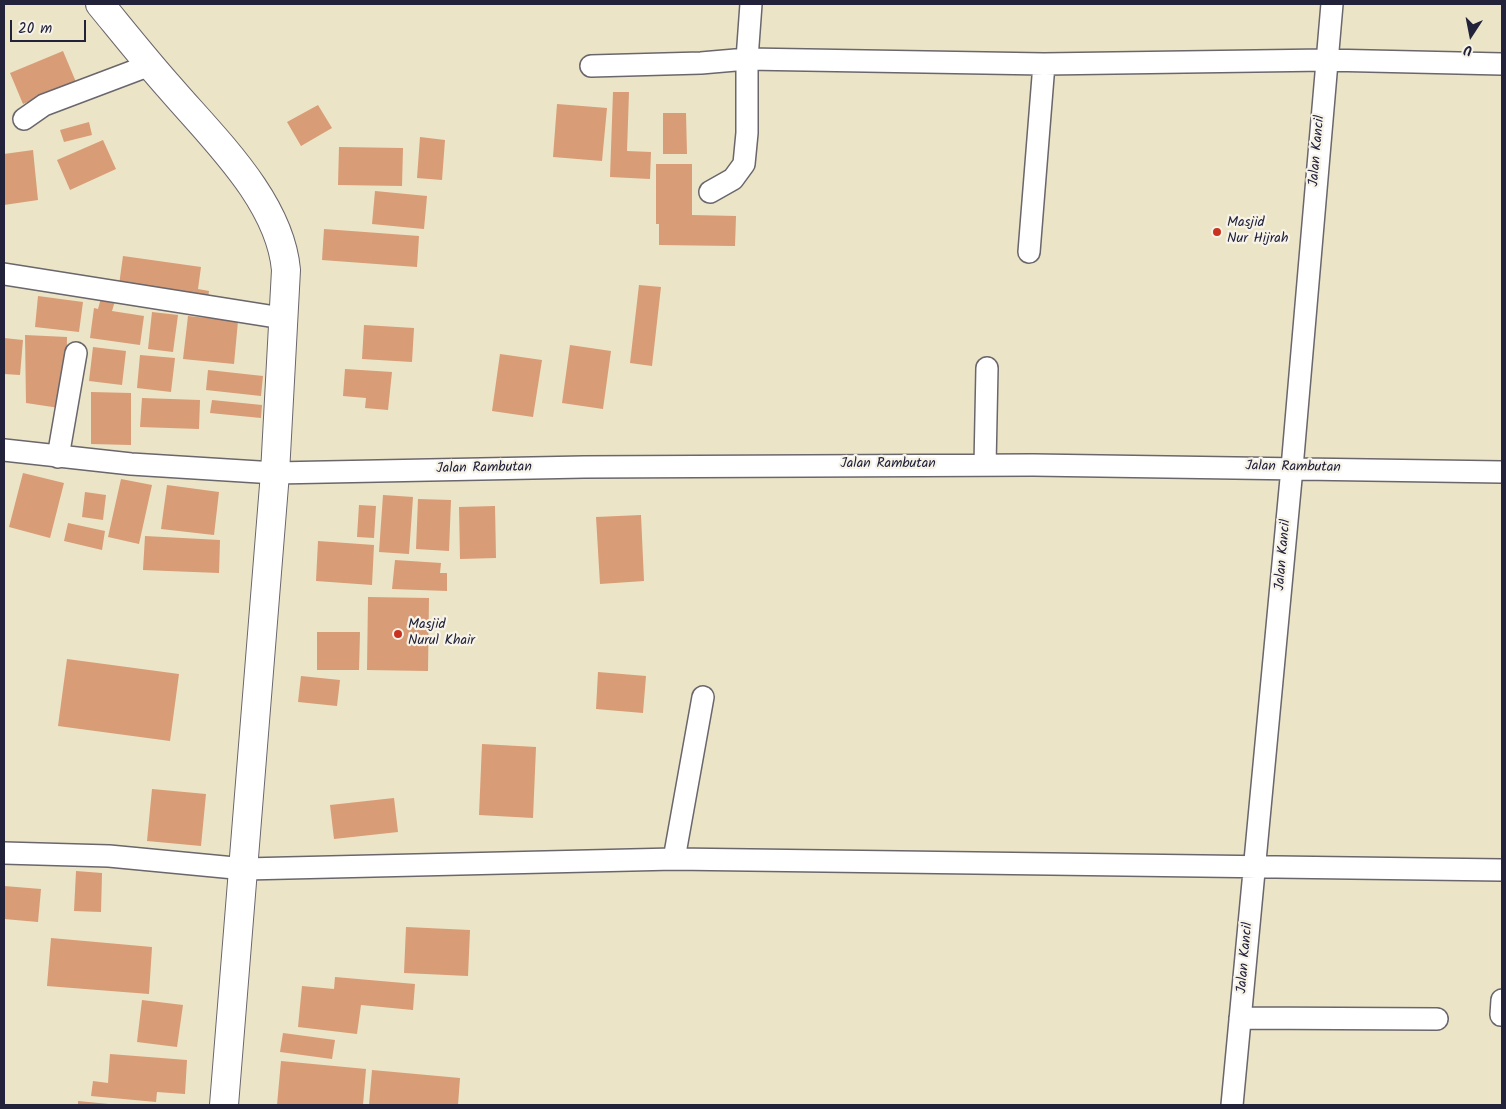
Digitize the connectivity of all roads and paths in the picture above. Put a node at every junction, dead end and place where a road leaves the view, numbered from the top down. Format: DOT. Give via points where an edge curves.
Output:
graph roads {
  1 [pos="100,4"];
  2 [pos="751,4"];
  3 [pos="1332,4"];
  4 [pos="747,59"];
  5 [pos="1326,60"];
  6 [pos="1044,64"];
  7 [pos="1502,64"];
  8 [pos="150,65"];
  9 [pos="591,66"];
  10 [pos="24,119"];
  11 [pos="710,192"];
  12 [pos="1029,252"];
  13 [pos="4,274"];
  14 [pos="282,318"];
  15 [pos="76,353"];
  16 [pos="987,368"];
  17 [pos="4,450"];
  18 [pos="58,457"];
  19 [pos="985,465"];
  20 [pos="1292,468"];
  21 [pos="1502,472"];
  22 [pos="275,473"];
  23 [pos="703,697"];
  24 [pos="4,853"];
  25 [pos="674,859"];
  26 [pos="244,868"];
  27 [pos="1254,869"];
  28 [pos="1502,870"];
  29 [pos="1240,1018"];
  30 [pos="1437,1019"];
  31 [pos="224,1105"];
  32 [pos="1232,1105"];
  1 -- 8 [label="street"];
  2 -- 4 [label="street"];
  3 -- 5 [label="street, Jalan Kancil"];
  4 -- 6 [label="street"];
  4 -- 9 [label="street"];
  4 -- 11 [label="street" via="744,164 734,179"];
  5 -- 6 [label="street"];
  5 -- 7 [label="street"];
  5 -- 20 [label="street, Jalan Kancil"];
  6 -- 12 [label="street"];
  8 -- 10 [label="street" via="44,105"];
  8 -- 14 [label="street" via="228,155 271,217 284,248 286,270"];
  13 -- 14 [label="street"];
  14 -- 22 [label="street"];
  15 -- 18 [label="street"];
  16 -- 19 [label="street"];
  17 -- 18 [label="street, Jalan Rambutan"];
  18 -- 22 [label="street, Jalan Rambutan"];
  19 -- 20 [label="street, Jalan Rambutan"];
  19 -- 22 [label="street, Jalan Rambutan" via="584,467"];
  20 -- 21 [label="street, Jalan Rambutan"];
  20 -- 27 [label="street, Jalan Kancil"];
  22 -- 26 [label="street"];
  23 -- 25 [label="street"];
  24 -- 26 [label="street" via="109,856"];
  25 -- 26 [label="street"];
  25 -- 27 [label="street"];
  26 -- 31 [label="street"];
  27 -- 28 [label="street"];
  27 -- 29 [label="street, Jalan Kancil"];
  29 -- 30 [label="street"];
  29 -- 32 [label="street, Jalan Kancil"];
}
